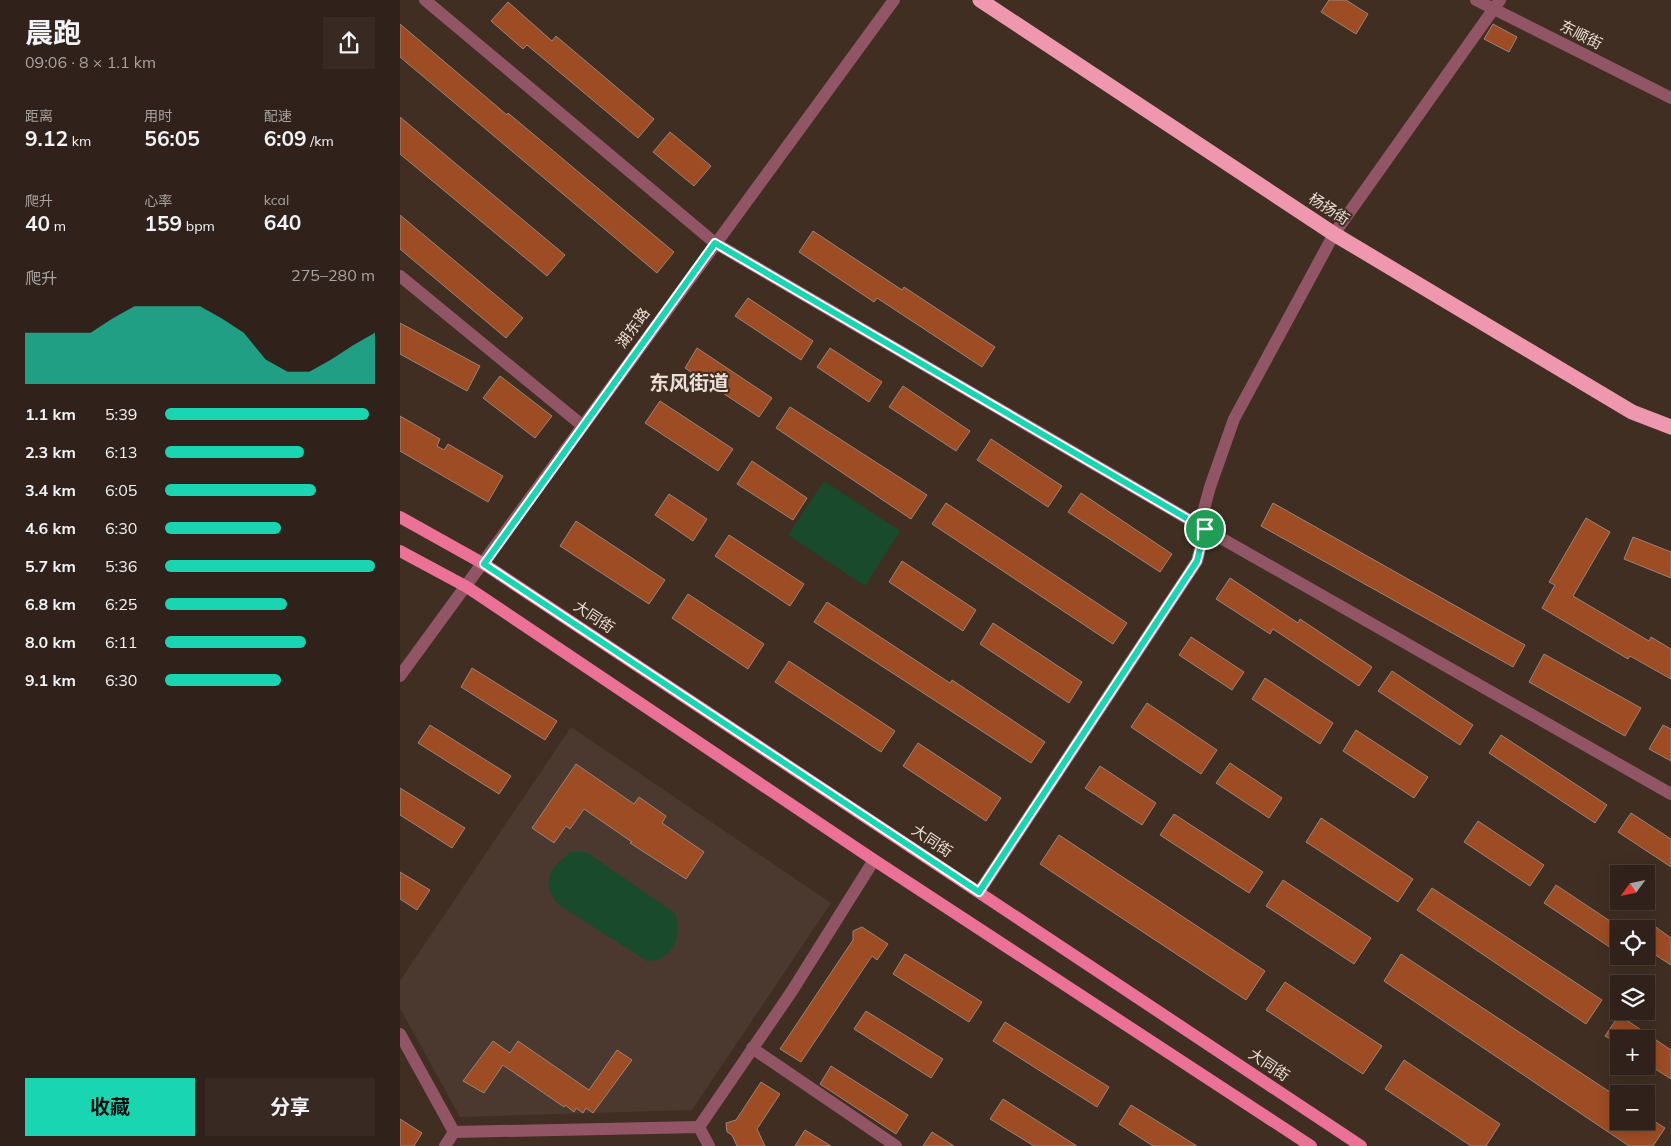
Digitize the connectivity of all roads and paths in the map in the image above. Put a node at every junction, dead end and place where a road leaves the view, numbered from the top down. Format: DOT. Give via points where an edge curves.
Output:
graph roads {
  1 [pos="425,0"];
  2 [pos="894,0"];
  3 [pos="980,0"];
  4 [pos="1476,0"];
  5 [pos="1497,5"];
  6 [pos="1671,98"];
  7 [pos="1334,234"];
  8 [pos="715,243"];
  9 [pos="400,276"];
  10 [pos="583,426"];
  11 [pos="1671,427"];
  12 [pos="400,517"];
  13 [pos="1205,529"];
  14 [pos="400,551"];
  15 [pos="484,564"];
  16 [pos="467,587"];
  17 [pos="400,676"];
  18 [pos="1671,794"];
  19 [pos="874,860"];
  20 [pos="979,892"];
  21 [pos="400,1034"];
  22 [pos="752,1048"];
  23 [pos="699,1127"];
  24 [pos="454,1132"];
  25 [pos="445,1146"];
  26 [pos="709,1146"];
  27 [pos="896,1146"];
  28 [pos="1311,1146"];
  29 [pos="1362,1146"];
  1 -- 8 [label="street"];
  2 -- 8 [label="street, 湖东路"];
  3 -- 7 [label="highway, 杨扬街"];
  4 -- 5 [label="street, 东顺街"];
  5 -- 6 [label="street, 东顺街"];
  5 -- 7 [label="street"];
  7 -- 11 [label="highway, 杨扬街" via="1632,412"];
  7 -- 13 [label="street" via="1234,419 1204,509"];
  8 -- 10 [label="street, 湖东路"];
  8 -- 13 [label="street"];
  9 -- 10 [label="street"];
  10 -- 15 [label="street, 湖东路"];
  12 -- 15 [label="main road, 大同街"];
  13 -- 18 [label="street"];
  13 -- 20 [label="street" via="1197,561"];
  14 -- 16 [label="main road"];
  15 -- 16 [label="street, 湖东路"];
  15 -- 20 [label="main road, 大同街"];
  16 -- 17 [label="street, 湖东路"];
  16 -- 19 [label="main road"];
  19 -- 22 [label="street" via="792,991"];
  19 -- 28 [label="main road"];
  20 -- 29 [label="main road, 大同街"];
  21 -- 24 [label="street"];
  22 -- 23 [label="street"];
  22 -- 27 [label="street"];
  23 -- 24 [label="street"];
  23 -- 26 [label="street"];
  24 -- 25 [label="street"];
}
